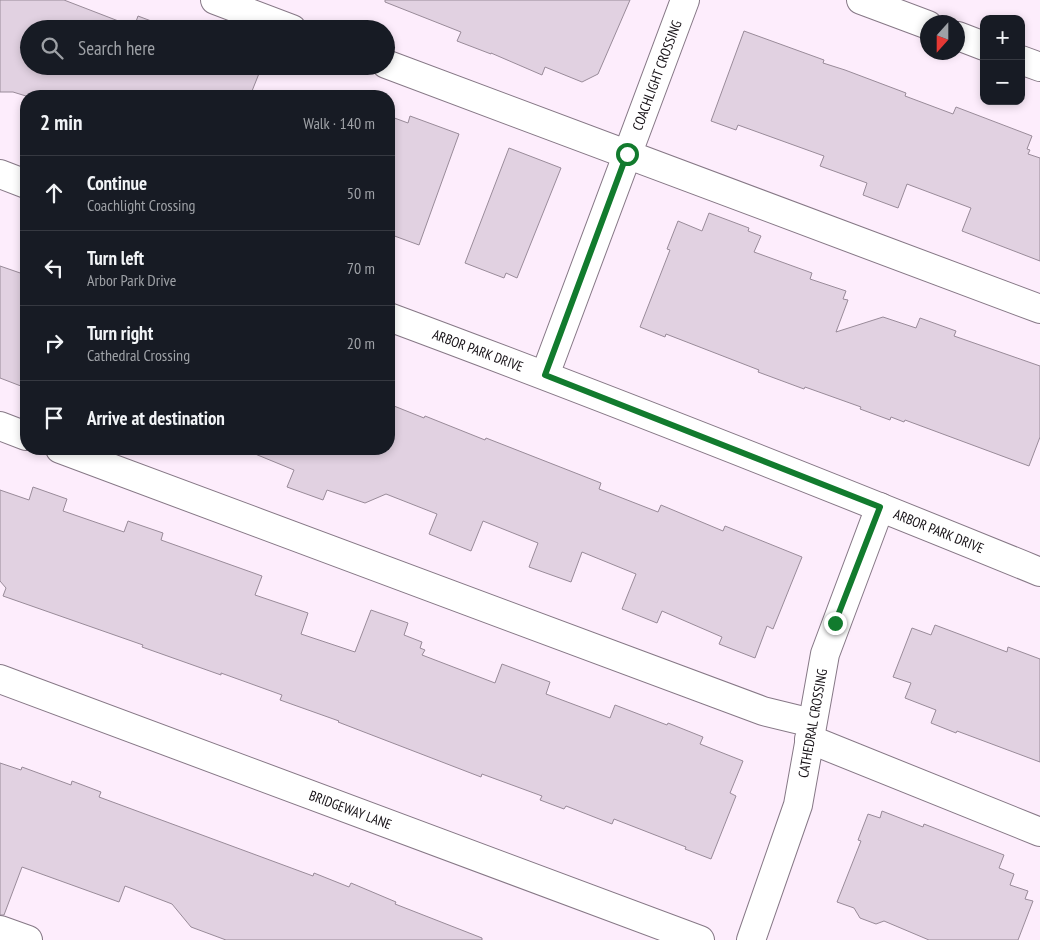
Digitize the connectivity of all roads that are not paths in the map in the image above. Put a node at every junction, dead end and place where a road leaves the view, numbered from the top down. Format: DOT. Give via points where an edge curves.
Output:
graph roads {
  1 [pos="215,0"];
  2 [pos="685,0"];
  3 [pos="861,0"];
  4 [pos="268,20"];
  5 [pos="920,22"];
  6 [pos="965,39"];
  7 [pos="980,44"];
  8 [pos="1025,61"];
  9 [pos="395,67"];
  10 [pos="1040,67"];
  11 [pos="627,154"];
  12 [pos="0,174"];
  13 [pos="20,182"];
  14 [pos="1040,309"];
  15 [pos="395,319"];
  16 [pos="545,375"];
  17 [pos="0,426"];
  18 [pos="20,434"];
  19 [pos="76,455"];
  20 [pos="880,507"];
  21 [pos="1040,572"];
  22 [pos="0,679"];
  23 [pos="811,731"];
  24 [pos="1040,832"];
  25 [pos="0,930"];
  26 [pos="28,940"];
  27 [pos="700,940"];
  28 [pos="751,940"];
  1 -- 4 [label="street"];
  2 -- 11 [label="street, COACHLIGHT CROSSING"];
  3 -- 5 [label="street"];
  6 -- 7 [label="street"];
  8 -- 10 [label="street"];
  9 -- 11 [label="street"];
  11 -- 14 [label="street"];
  11 -- 16 [label="street, COACHLIGHT CROSSING"];
  12 -- 13 [label="street"];
  15 -- 16 [label="street, ARBOR PARK DRIVE"];
  16 -- 20 [label="street, ARBOR PARK DRIVE"];
  17 -- 18 [label="street"];
  19 -- 23 [label="street"];
  20 -- 21 [label="street, ARBOR PARK DRIVE"];
  20 -- 23 [label="street, CATHEDRAL CROSSING" via="824,654"];
  22 -- 27 [label="street, BRIDGEWAY LANE"];
  23 -- 24 [label="street"];
  23 -- 28 [label="street, CATHEDRAL CROSSING" via="798,804"];
  25 -- 26 [label="street"];
}
